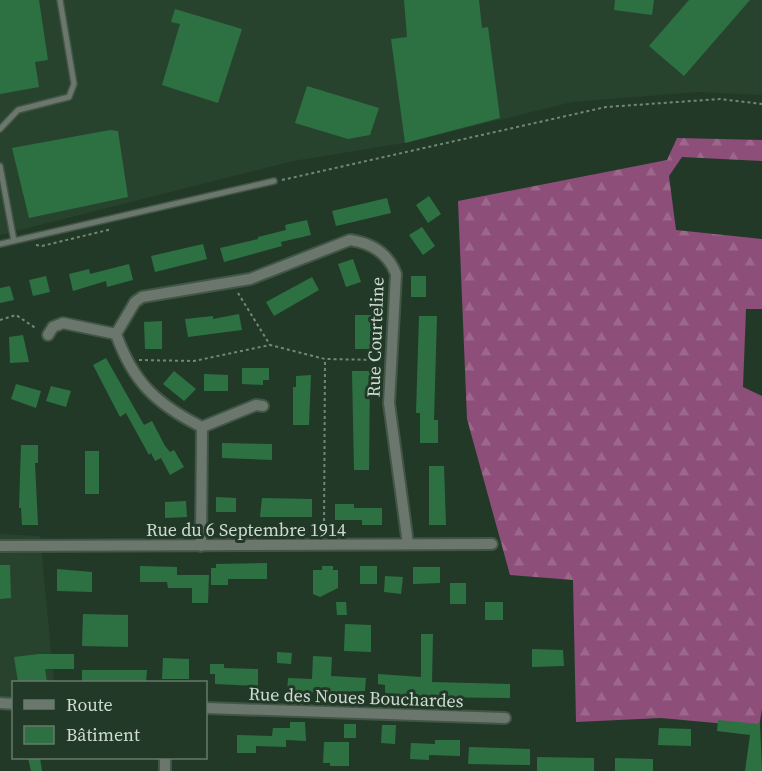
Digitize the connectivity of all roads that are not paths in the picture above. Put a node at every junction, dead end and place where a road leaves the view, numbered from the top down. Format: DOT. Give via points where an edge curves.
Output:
graph roads {
  1 [pos="60,0"];
  2 [pos="0,129"];
  3 [pos="0,166"];
  4 [pos="274,181"];
  5 [pos="14,241"];
  6 [pos="0,244"];
  7 [pos="116,334"];
  8 [pos="48,336"];
  9 [pos="263,406"];
  10 [pos="202,427"];
  11 [pos="408,544"];
  12 [pos="492,544"];
  13 [pos="0,546"];
  14 [pos="201,546"];
  15 [pos="207,708"];
  16 [pos="505,718"];
  1 -- 2 [label="lane" via="74,84 69,97 18,110"];
  3 -- 5 [label="lane"];
  4 -- 5 [label="lane"];
  5 -- 6 [label="lane"];
  7 -- 8 [label="street" via="63,322 53,327"];
  7 -- 10 [label="street" via="138,380 158,401"];
  7 -- 11 [label="street, Rue Courteline" via="142,297 250,279 342,241 371,245 390,262 396,274 389,403"];
  9 -- 10 [label="street" via="256,405"];
  10 -- 14 [label="street"];
  11 -- 12 [label="street, Rue du 6 Septembre 1914"];
  11 -- 14 [label="street, Rue du 6 Septembre 1914"];
  13 -- 14 [label="street, Rue du 6 Septembre 1914"];
  15 -- 16 [label="street, Rue des Noues Bouchardes"];
}
